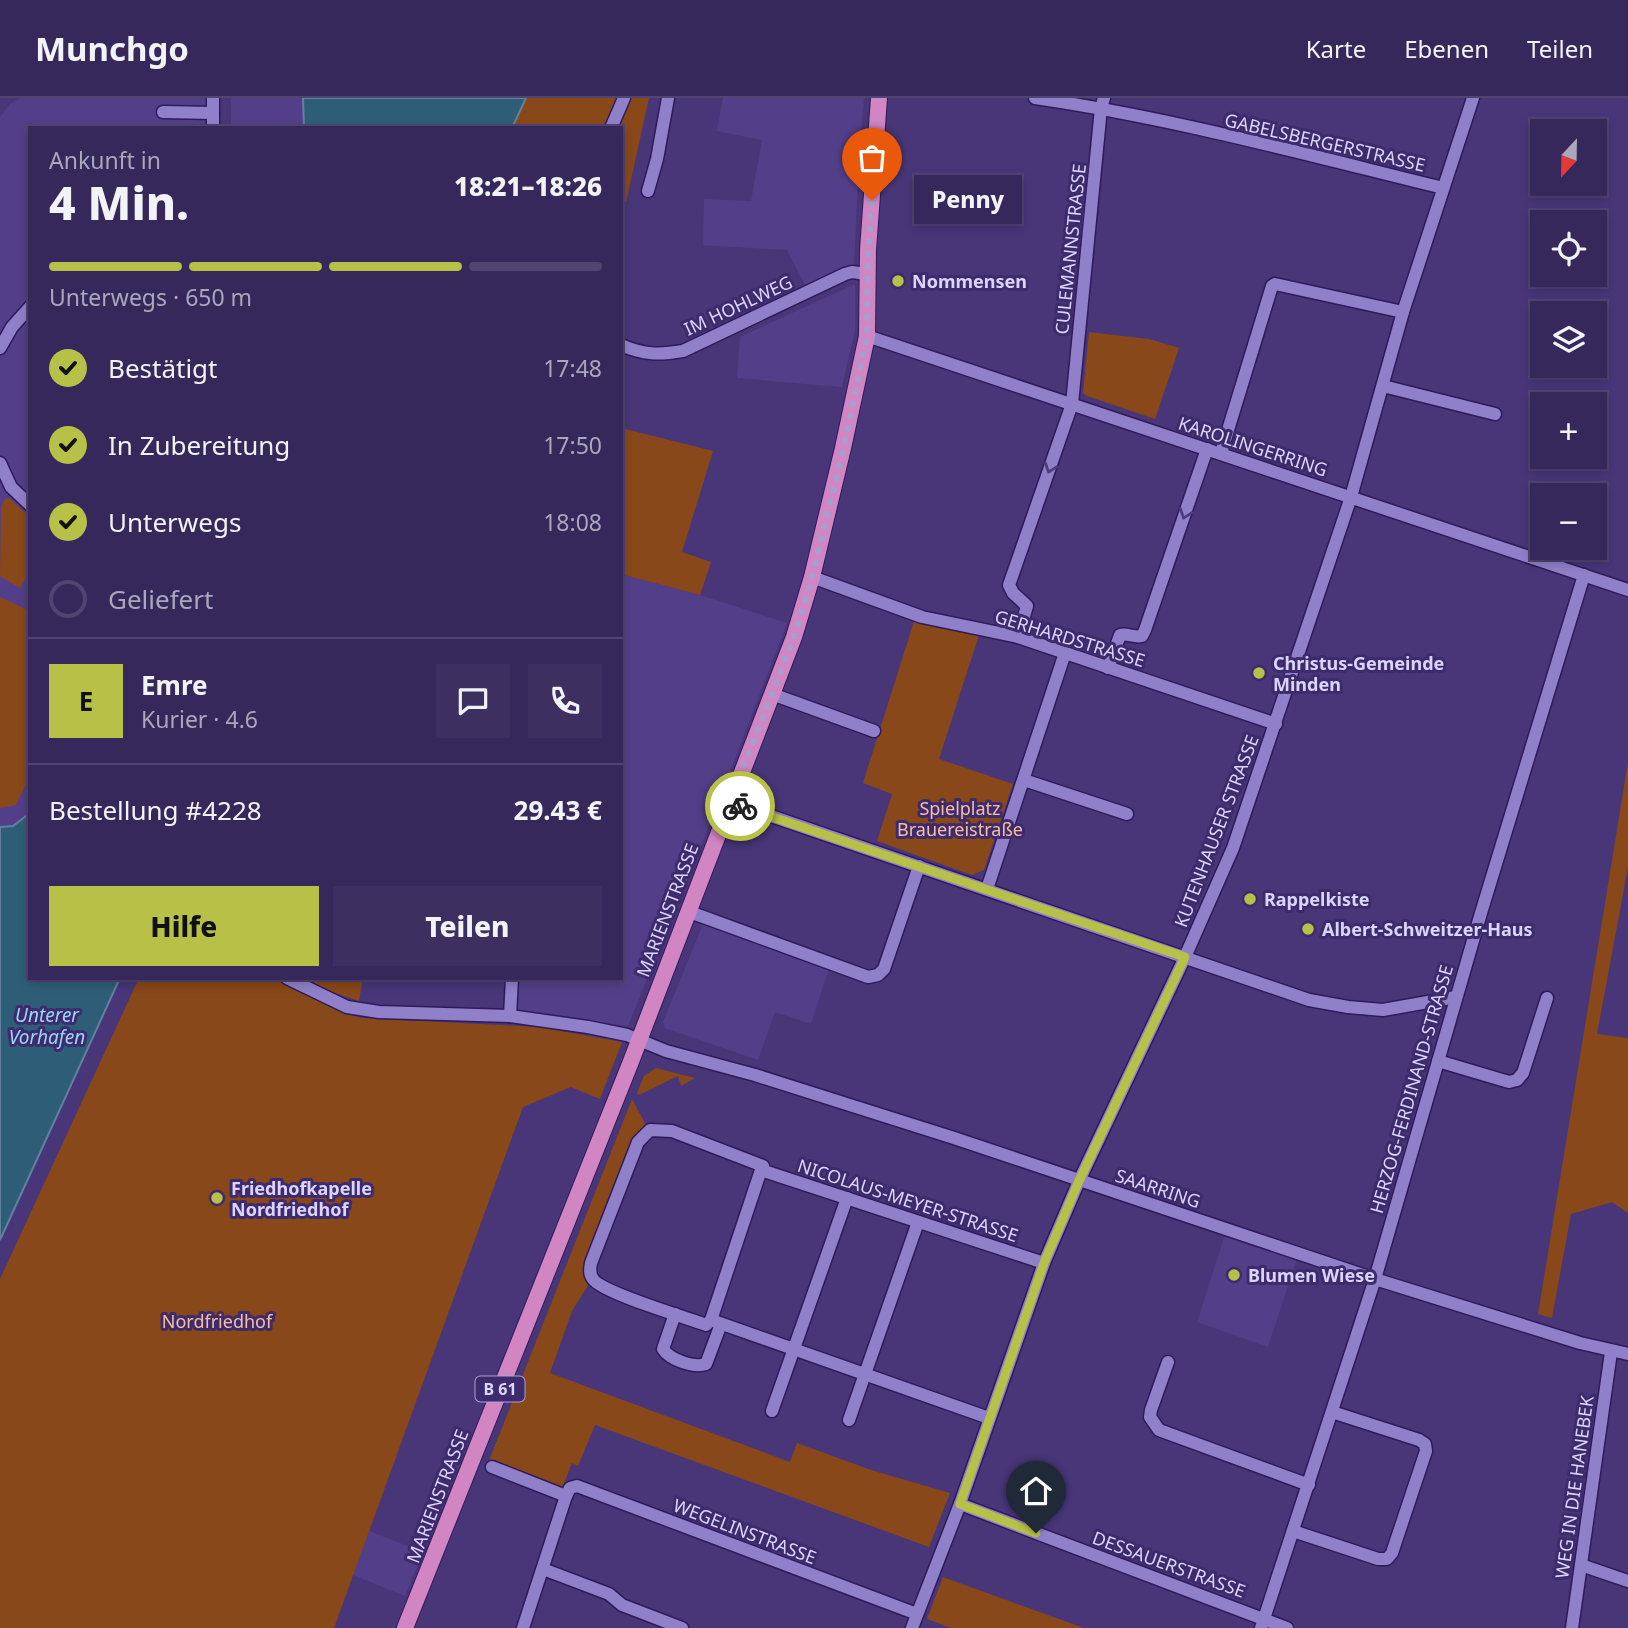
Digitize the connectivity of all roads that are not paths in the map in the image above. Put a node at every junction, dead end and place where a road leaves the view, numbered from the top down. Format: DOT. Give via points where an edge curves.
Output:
graph roads {
  1 [pos="213,98"];
  2 [pos="624,98"];
  3 [pos="668,98"];
  4 [pos="879,98"];
  5 [pos="1035,98"];
  6 [pos="1473,98"];
  7 [pos="1102,103"];
  8 [pos="163,112"];
  9 [pos="213,113"];
  10 [pos="213,126"];
  11 [pos="612,126"];
  12 [pos="1443,188"];
  13 [pos="648,191"];
  14 [pos="867,274"];
  15 [pos="28,309"];
  16 [pos="1403,312"];
  17 [pos="867,336"];
  18 [pos="623,346"];
  19 [pos="0,348"];
  20 [pos="1383,386"];
  21 [pos="1072,404"];
  22 [pos="1495,414"];
  23 [pos="1207,449"];
  24 [pos="1221,453"];
  25 [pos="0,464"];
  26 [pos="1351,497"];
  27 [pos="28,503"];
  28 [pos="1584,575"];
  29 [pos="812,577"];
  30 [pos="1628,590"];
  31 [pos="1018,637"];
  32 [pos="1065,653"];
  33 [pos="1108,668"];
  34 [pos="772,694"];
  35 [pos="1276,724"];
  36 [pos="874,731"];
  37 [pos="1024,780"];
  38 [pos="730,802"];
  39 [pos="1127,814"];
  40 [pos="919,866"];
  41 [pos="987,889"];
  42 [pos="687,911"];
  43 [pos="1185,957"];
  44 [pos="292,980"];
  45 [pos="512,980"];
  46 [pos="1456,997"];
  47 [pos="1547,998"];
  48 [pos="510,1016"];
  49 [pos="639,1040"];
  50 [pos="1438,1061"];
  51 [pos="761,1170"];
  52 [pos="1079,1181"];
  53 [pos="847,1198"];
  54 [pos="918,1222"];
  55 [pos="1044,1263"];
  56 [pos="1375,1279"];
  57 [pos="675,1314"];
  58 [pos="716,1322"];
  59 [pos="794,1349"];
  60 [pos="1611,1352"];
  61 [pos="1628,1354"];
  62 [pos="1168,1362"];
  63 [pos="865,1374"];
  64 [pos="772,1411"];
  65 [pos="1332,1412"];
  66 [pos="989,1418"];
  67 [pos="849,1420"];
  68 [pos="492,1467"];
  69 [pos="1308,1485"];
  70 [pos="566,1496"];
  71 [pos="960,1504"];
  72 [pos="1293,1531"];
  73 [pos="1581,1565"];
  74 [pos="543,1569"];
  75 [pos="1628,1581"];
  76 [pos="918,1615"];
  77 [pos="1263,1623"];
  78 [pos="405,1628"];
  79 [pos="523,1628"];
  80 [pos="682,1628"];
  81 [pos="912,1628"];
  82 [pos="1287,1628"];
  83 [pos="1572,1628"];
  1 -- 9 [label="street"];
  2 -- 11 [label="street"];
  3 -- 13 [label="street"];
  4 -- 14 [label="main road, MARIENSTRASSE / B 61"];
  5 -- 7 [label="street, GABELSBERGERSTRASSE"];
  6 -- 12 [label="street, KUTENHAUSER STRASSE"];
  7 -- 12 [label="street, GABELSBERGERSTRASSE"];
  7 -- 21 [label="street, CULEMANNSTRASSE"];
  8 -- 9 [label="street"];
  9 -- 10 [label="street"];
  12 -- 16 [label="street, KUTENHAUSER STRASSE"];
  14 -- 17 [label="main road, MARIENSTRASSE / B 61"];
  14 -- 18 [label="street, IM HOHLWEG" via="845,274 683,351 643,354"];
  15 -- 19 [label="street"];
  16 -- 20 [label="street, KUTENHAUSER STRASSE"];
  16 -- 24 [label="street" via="1272,286"];
  17 -- 21 [label="street, KAROLINGERRING"];
  17 -- 29 [label="main road, MARIENSTRASSE / B 61"];
  20 -- 22 [label="street"];
  20 -- 26 [label="street, KUTENHAUSER STRASSE"];
  21 -- 23 [label="street, KAROLINGERRING"];
  21 -- 31 [label="street, CULEMANNSTRASSE, one-way" via="1009,585 1027,606"];
  23 -- 24 [label="street, KAROLINGERRING"];
  23 -- 33 [label="street, one-way" via="1145,630 1142,636 1120,635"];
  24 -- 26 [label="street, KAROLINGERRING"];
  25 -- 27 [label="street" via="12,487"];
  26 -- 28 [label="street, KAROLINGERRING"];
  26 -- 35 [label="street, KUTENHAUSER STRASSE"];
  28 -- 30 [label="street, KAROLINGERRING"];
  28 -- 46 [label="street, HERZOG-FERDINAND-STRASSE"];
  29 -- 31 [label="street, GERHARDSTRASSE" via="922,617"];
  29 -- 34 [label="main road, MARIENSTRASSE / B 61"];
  31 -- 32 [label="street, GERHARDSTRASSE"];
  32 -- 33 [label="street, GERHARDSTRASSE"];
  32 -- 37 [label="street"];
  33 -- 35 [label="street, GERHARDSTRASSE"];
  34 -- 36 [label="street"];
  34 -- 38 [label="main road, MARIENSTRASSE / B 61"];
  35 -- 43 [label="street, KUTENHAUSER STRASSE" via="1233,848"];
  37 -- 39 [label="street"];
  37 -- 41 [label="street"];
  38 -- 40 [label="street"];
  38 -- 42 [label="main road, MARIENSTRASSE / B 61"];
  40 -- 41 [label="street"];
  40 -- 42 [label="street" via="884,969 878,975 869,976"];
  41 -- 43 [label="street"];
  42 -- 49 [label="main road, MARIENSTRASSE / B 61"];
  43 -- 46 [label="street" via="1309,1000 1348,1007 1383,1010"];
  43 -- 52 [label="street, KUTENHAUSER STRASSE"];
  44 -- 48 [label="street, SAARRING" via="347,1007"];
  45 -- 48 [label="street"];
  46 -- 50 [label="street, HERZOG-FERDINAND-STRASSE"];
  47 -- 50 [label="street" via="1517,1080 1509,1082"];
  48 -- 49 [label="street, SAARRING" via="589,1027"];
  49 -- 52 [label="street, SAARRING"];
  49 -- 78 [label="main road, MARIENSTRASSE / B 61"];
  50 -- 56 [label="street, HERZOG-FERDINAND-STRASSE"];
  51 -- 53 [label="street, NICOLAUS-MEYER-STRASSE"];
  51 -- 57 [label="street, NICOLAUS-MEYER-STRASSE" via="763,1166 665,1130 650,1130 638,1142 590,1271 594,1281 607,1290"];
  51 -- 58 [label="street"];
  52 -- 55 [label="street, KUTENHAUSER STRASSE"];
  52 -- 56 [label="street, SAARRING"];
  53 -- 54 [label="street, NICOLAUS-MEYER-STRASSE"];
  53 -- 59 [label="street"];
  54 -- 55 [label="street, NICOLAUS-MEYER-STRASSE"];
  54 -- 63 [label="street"];
  55 -- 66 [label="street, KUTENHAUSER STRASSE"];
  56 -- 60 [label="street, SAARRING"];
  56 -- 65 [label="street, HERZOG-FERDINAND-STRASSE"];
  57 -- 58 [label="street" via="706,1325"];
  57 -- 58 [label="street" via="663,1349 670,1357 695,1366 710,1358"];
  58 -- 59 [label="street"];
  59 -- 63 [label="street"];
  59 -- 64 [label="street"];
  60 -- 61 [label="street, SAARRING"];
  60 -- 73 [label="street, WEG IN DIE HANEBEK"];
  62 -- 69 [label="street" via="1150,1417 1159,1430"];
  63 -- 66 [label="street"];
  63 -- 67 [label="street"];
  65 -- 69 [label="street, HERZOG-FERDINAND-STRASSE"];
  65 -- 72 [label="street" via="1424,1444 1426,1451 1401,1528 1387,1559"];
  66 -- 71 [label="street, KUTENHAUSER STRASSE"];
  68 -- 70 [label="street"];
  69 -- 72 [label="street, HERZOG-FERDINAND-STRASSE"];
  70 -- 74 [label="street"];
  70 -- 76 [label="street, WEGELINSTRASSE" via="577,1486"];
  71 -- 76 [label="street, KUTENHAUSER STRASSE"];
  71 -- 77 [label="street, DESSAUERSTRASSE"];
  72 -- 77 [label="street, HERZOG-FERDINAND-STRASSE"];
  73 -- 75 [label="street"];
  73 -- 83 [label="street, WEG IN DIE HANEBEK"];
  74 -- 79 [label="street"];
  74 -- 80 [label="street"];
  76 -- 81 [label="street, KUTENHAUSER STRASSE"];
  77 -- 82 [label="street, DESSAUERSTRASSE"];
}
